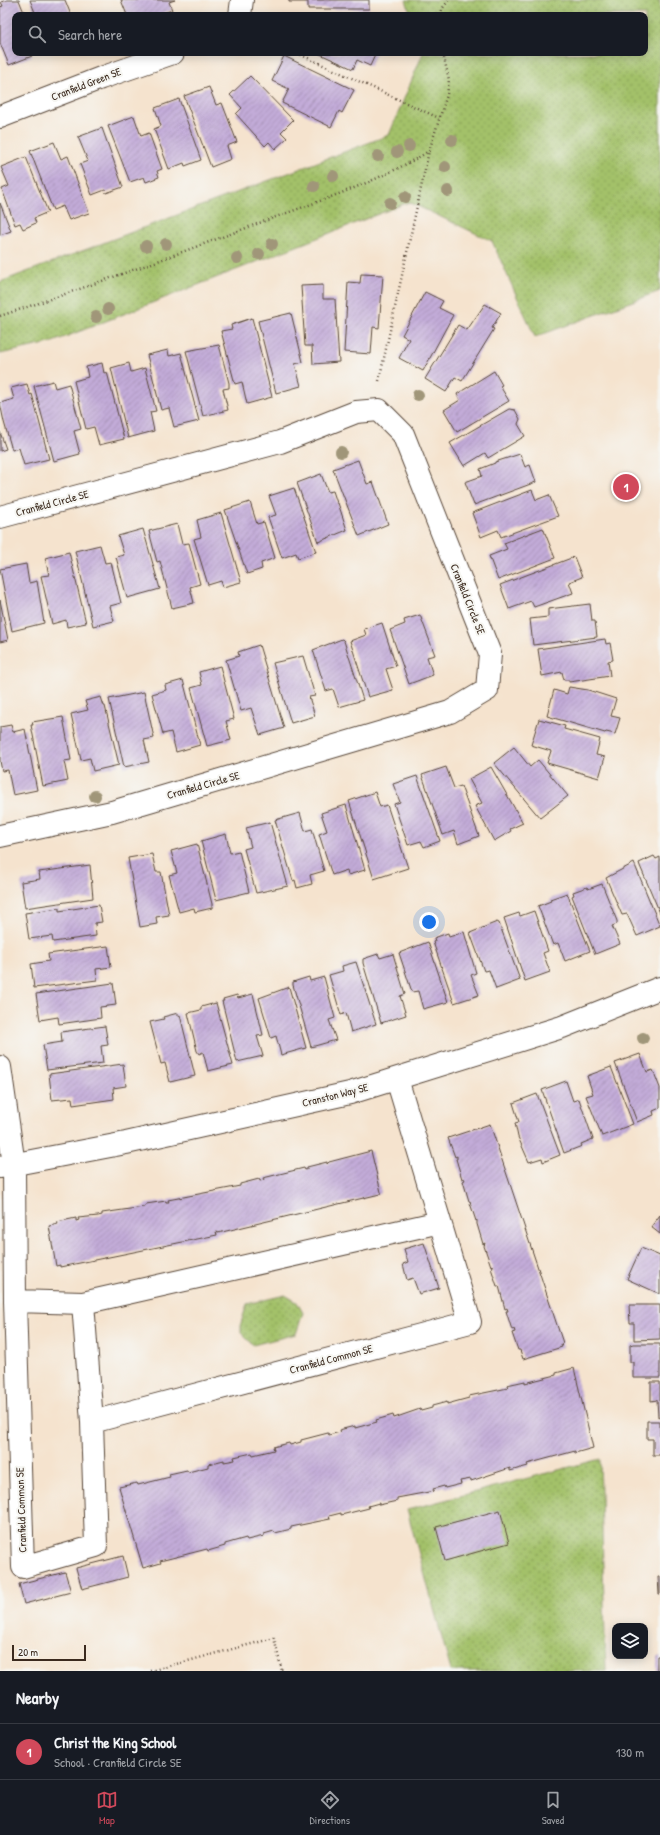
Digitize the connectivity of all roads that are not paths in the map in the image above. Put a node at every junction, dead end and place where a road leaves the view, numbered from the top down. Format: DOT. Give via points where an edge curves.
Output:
graph roads {
  1 [pos="242,0"];
  2 [pos="240,12"];
  3 [pos="164,56"];
  4 [pos="0,117"];
  5 [pos="0,517"];
  6 [pos="0,836"];
  7 [pos="660,988"];
  8 [pos="0,1067"];
  9 [pos="397,1078"];
  10 [pos="7,1166"];
  11 [pos="440,1222"];
  12 [pos="15,1301"];
  13 [pos="83,1303"];
  14 [pos="92,1422"];
  1 -- 2 [label="street"];
  3 -- 4 [label="street, Cranfield Green SE"];
  5 -- 6 [label="street, Cranfield Circle SE" via="280,442 356,412 379,410 403,434 490,654 487,690 450,712 112,812"];
  7 -- 9 [label="street, Cranston Way SE" via="562,1027"];
  8 -- 10 [label="street"];
  9 -- 10 [label="street, Cranston Way SE" via="350,1093 126,1143"];
  9 -- 11 [label="street, Cranfield Common SE"];
  10 -- 12 [label="street, Cranfield Common SE"];
  11 -- 13 [label="street"];
  11 -- 14 [label="street, Cranfield Common SE" via="470,1322"];
  12 -- 13 [label="street"];
  12 -- 14 [label="street, Cranfield Common SE" via="23,1567 96,1546"];
  13 -- 14 [label="street, Cranfield Common SE"];
}
